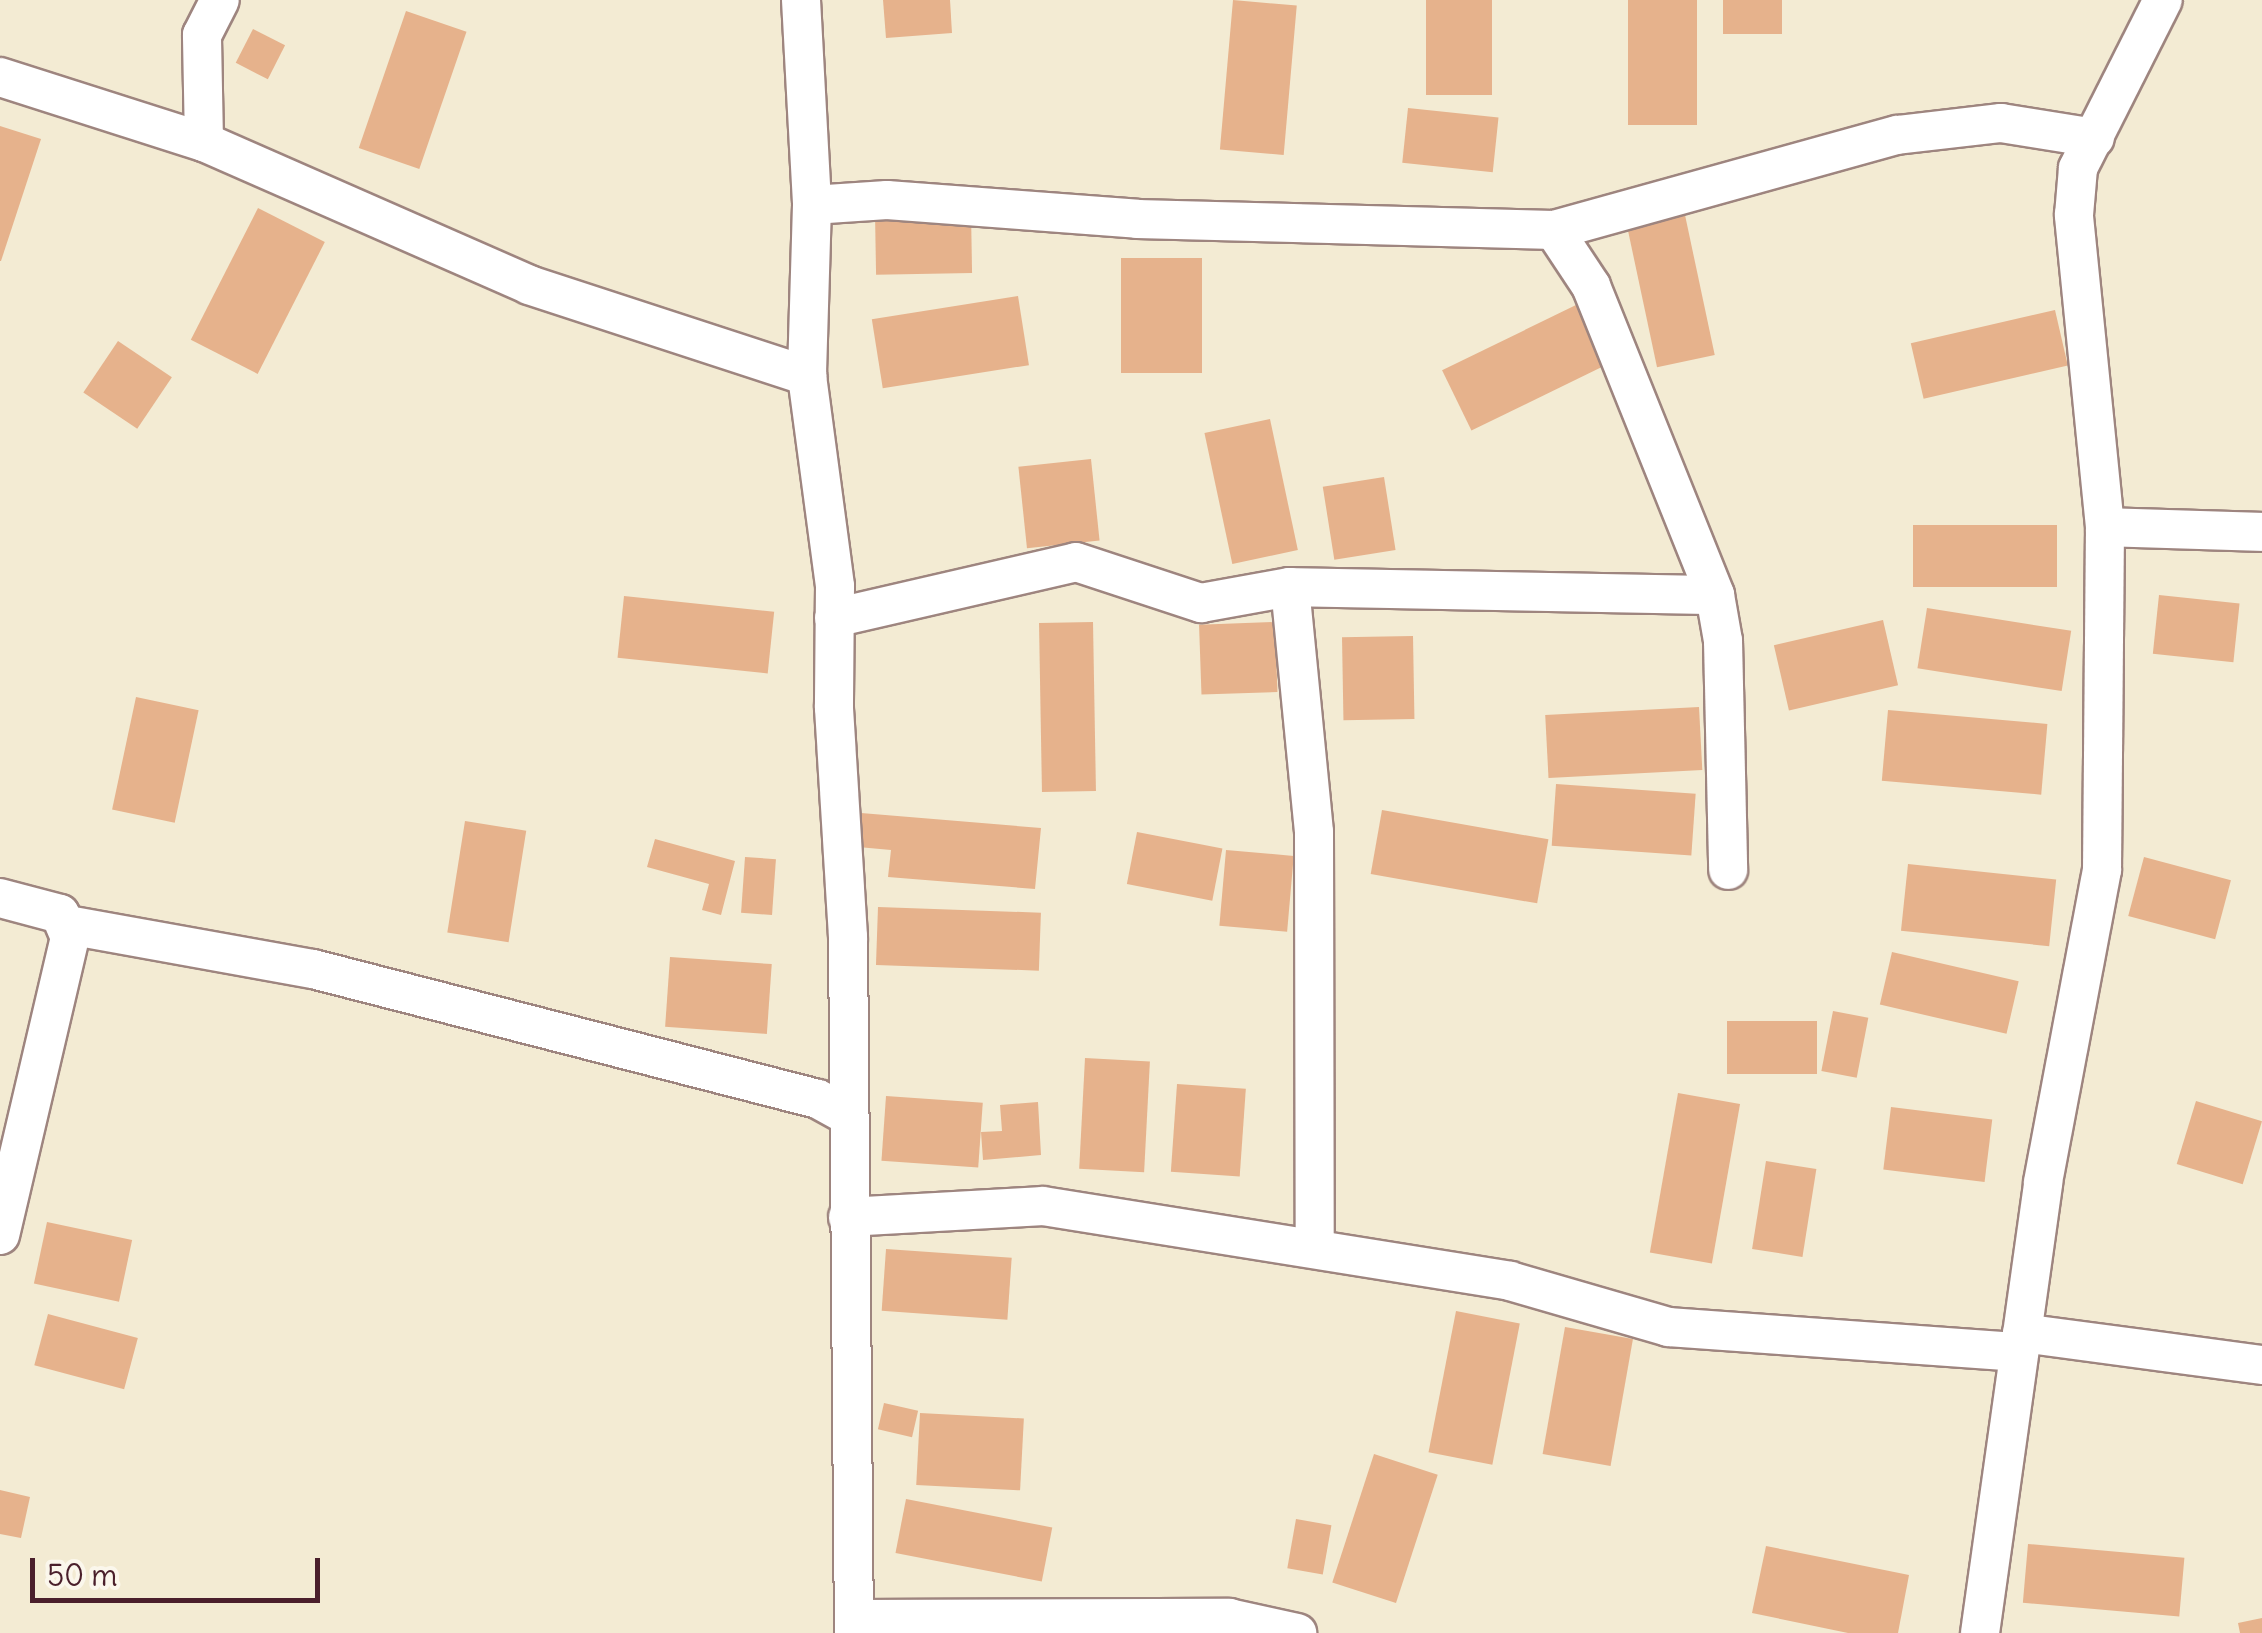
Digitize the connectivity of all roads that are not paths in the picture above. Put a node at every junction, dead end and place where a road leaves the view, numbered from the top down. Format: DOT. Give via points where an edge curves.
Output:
graph roads {
  1 [pos="220,0"];
  2 [pos="801,0"];
  3 [pos="2163,0"];
  4 [pos="0,77"];
  5 [pos="2096,138"];
  6 [pos="204,142"];
  7 [pos="812,205"];
  8 [pos="1554,230"];
  9 [pos="807,376"];
  10 [pos="2105,527"];
  11 [pos="2262,532"];
  12 [pos="1290,587"];
  13 [pos="1715,595"];
  14 [pos="834,618"];
  15 [pos="1728,870"];
  16 [pos="0,898"];
  17 [pos="68,925"];
  18 [pos="846,1115"];
  19 [pos="848,1217"];
  20 [pos="0,1235"];
  21 [pos="1315,1246"];
  22 [pos="2020,1343"];
  23 [pos="2262,1365"];
  24 [pos="854,1626"];
  25 [pos="1297,1633"];
  26 [pos="1980,1633"];
  1 -- 6 [label="street" via="202,35"];
  2 -- 7 [label="street"];
  3 -- 5 [label="street"];
  4 -- 6 [label="street"];
  5 -- 8 [label="street" via="2000,123 1898,135"];
  5 -- 10 [label="street" via="2078,168 2074,215"];
  6 -- 9 [label="street" via="529,284"];
  7 -- 8 [label="street" via="887,200 1137,219"];
  7 -- 9 [label="street"];
  8 -- 13 [label="street" via="1591,286"];
  9 -- 14 [label="street"];
  10 -- 11 [label="street"];
  10 -- 22 [label="street" via="2102,870"];
  12 -- 13 [label="street"];
  12 -- 14 [label="street" via="1201,603 1076,562"];
  12 -- 21 [label="street" via="1314,832"];
  13 -- 15 [label="street" via="1724,642"];
  14 -- 18 [label="street" via="848,937"];
  16 -- 17 [label="street" via="60,914"];
  17 -- 18 [label="street" via="313,969 818,1098"];
  17 -- 20 [label="street"];
  18 -- 19 [label="street"];
  19 -- 21 [label="street" via="1042,1206"];
  19 -- 24 [label="street"];
  21 -- 22 [label="street" via="1510,1281 1668,1327"];
  22 -- 23 [label="street"];
  22 -- 26 [label="street"];
  24 -- 25 [label="street" via="1230,1618"];
}
